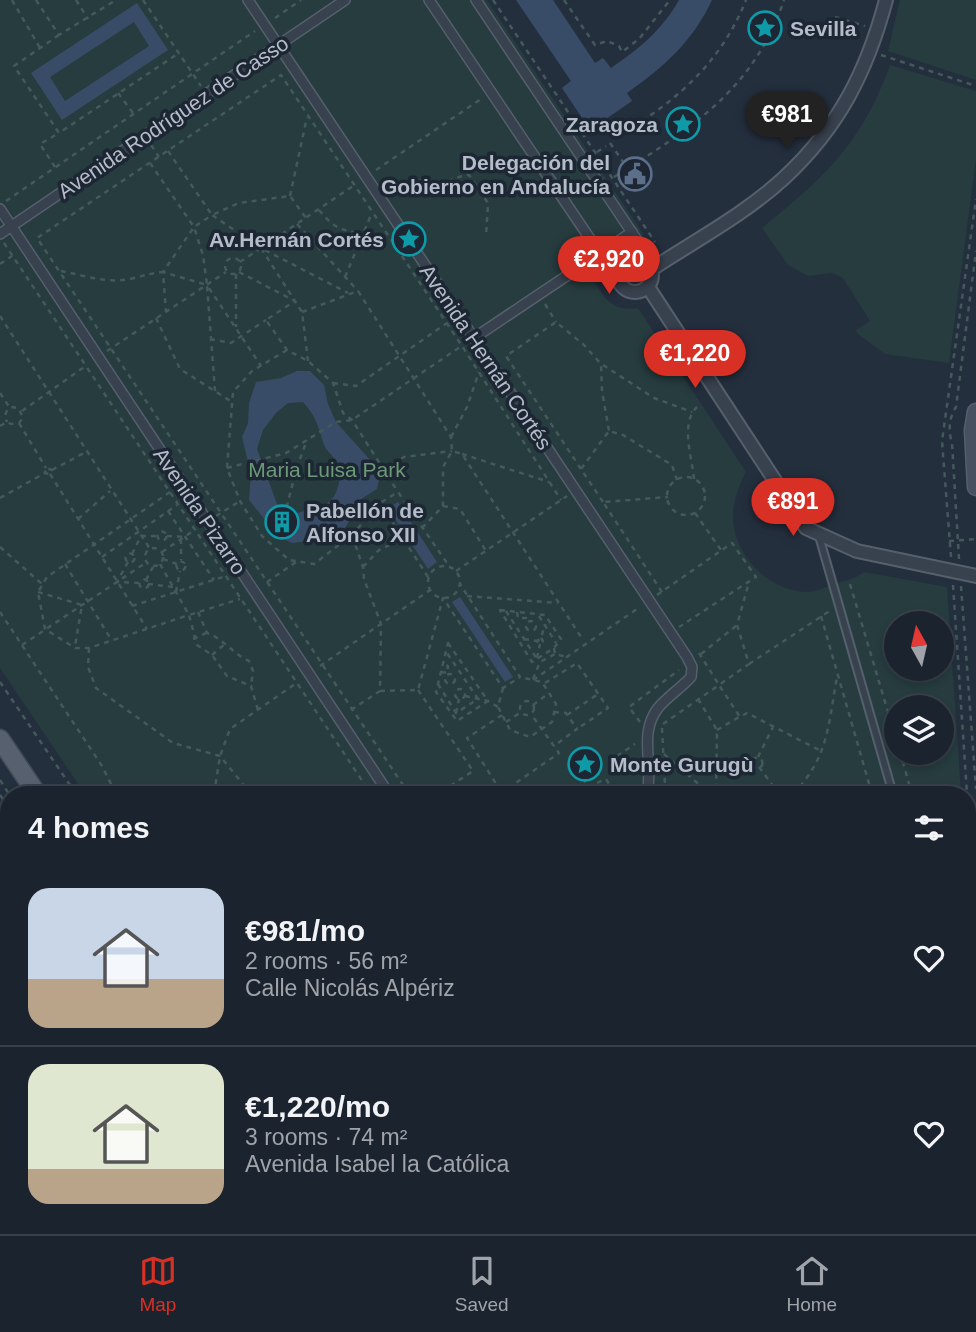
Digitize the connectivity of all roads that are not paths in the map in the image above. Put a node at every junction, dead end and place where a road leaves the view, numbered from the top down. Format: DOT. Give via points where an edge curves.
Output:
graph roads {
  1 [pos="248,0"];
  2 [pos="345,0"];
  3 [pos="429,0"];
  4 [pos="476,0"];
  5 [pos="887,0"];
  6 [pos="279,45"];
  7 [pos="0,207"];
  8 [pos="11,226"];
  9 [pos="632,232"];
  10 [pos="0,235"];
  11 [pos="600,254"];
  12 [pos="639,258"];
  13 [pos="652,269"];
  14 [pos="618,270"];
  15 [pos="648,287"];
  16 [pos="474,338"];
  17 [pos="976,412"];
  18 [pos="975,430"];
  19 [pos="976,487"];
  20 [pos="818,534"];
  21 [pos="976,576"];
  22 [pos="0,739"];
  23 [pos="32,786"];
  24 [pos="385,786"];
  25 [pos="648,786"];
  26 [pos="891,786"];
  1 -- 6 [label="street, Avenida Hernán Cortés"];
  2 -- 6 [label="street, Avenida Rodríguez de Casso"];
  3 -- 11 [label="street"];
  4 -- 9 [label="street"];
  5 -- 13 [label="street" via="857,82 834,120 784,178"];
  6 -- 8 [label="street, Avenida Rodríguez de Casso"];
  6 -- 16 [label="street, Avenida Hernán Cortés"];
  7 -- 8 [label="street, Avenida Pizarro"];
  8 -- 10 [label="street, Avenida Rodríguez de Casso"];
  8 -- 24 [label="street, Avenida Pizarro"];
  9 -- 11 [label="street"];
  9 -- 12 [label="street"];
  11 -- 14 [label="street"];
  11 -- 16 [label="street"];
  12 -- 13 [label="street"];
  12 -- 14 [label="street" via="626,260"];
  13 -- 15 [label="street"];
  14 -- 15 [label="street" via="626,290"];
  15 -- 20 [label="street" via="806,528"];
  16 -- 25 [label="street, Avenida Hernán Cortés" via="690,662 691,677 658,708 645,731"];
  17 -- 18 [label="main road"];
  18 -- 19 [label="main road"];
  20 -- 21 [label="street" via="857,551"];
  20 -- 26 [label="lane"];
  22 -- 23 [label="main road"];
}
